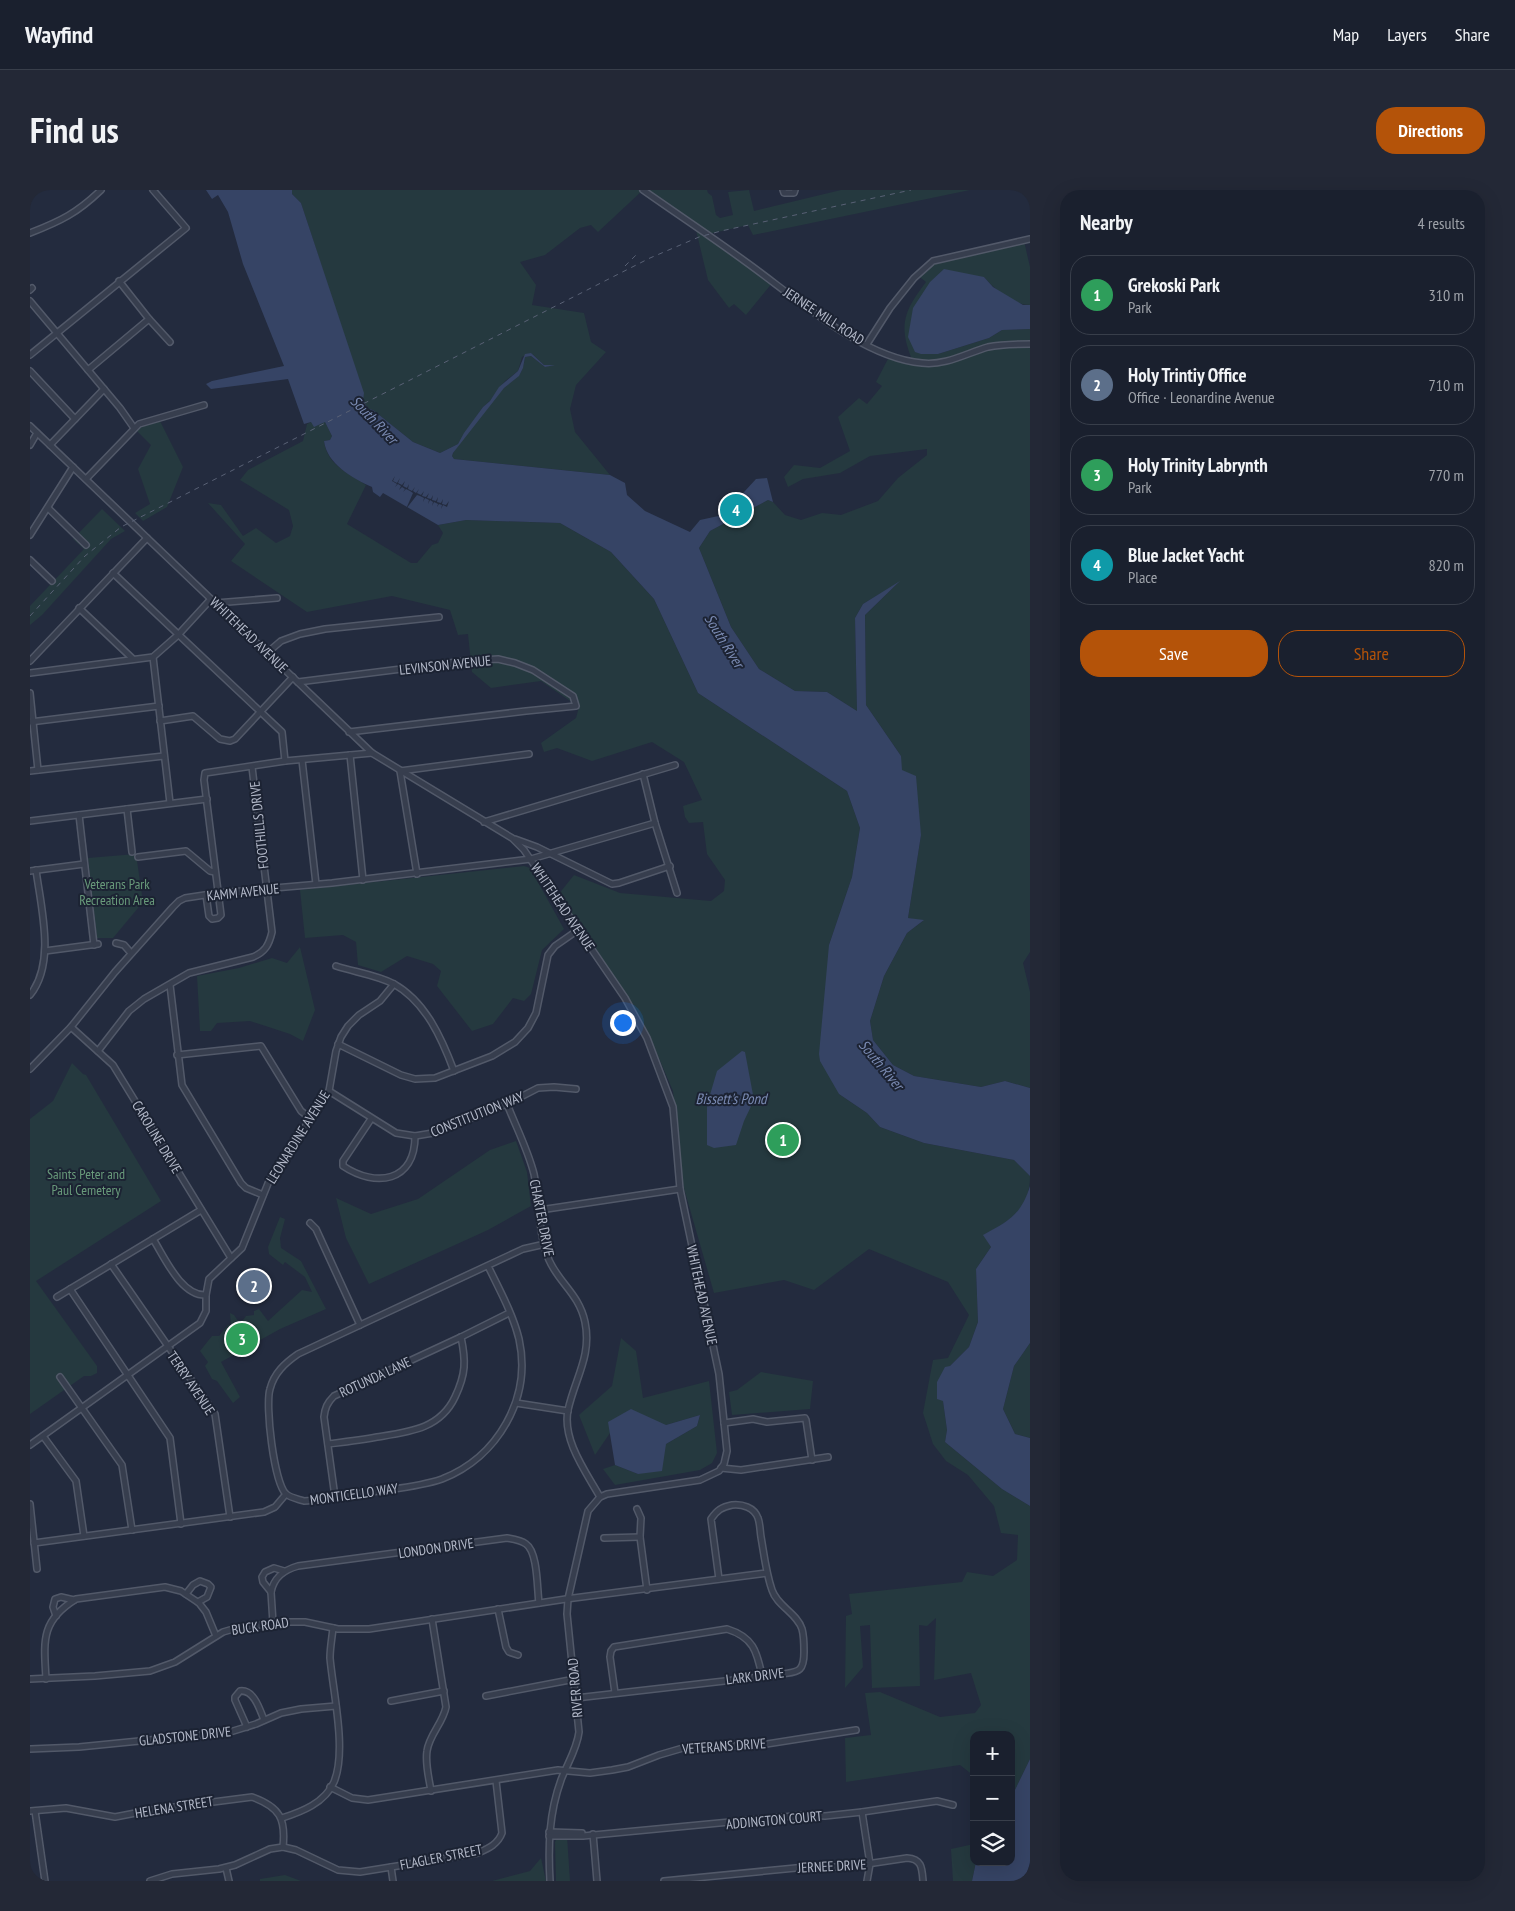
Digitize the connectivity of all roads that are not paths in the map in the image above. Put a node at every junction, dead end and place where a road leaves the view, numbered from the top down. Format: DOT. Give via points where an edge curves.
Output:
graph roads {
  1 [pos="101,190"];
  2 [pos="153,190"];
  3 [pos="643,190"];
  4 [pos="783,190"];
  5 [pos="795,190"];
  6 [pos="30,233"];
  7 [pos="1030,239"];
  8 [pos="119,281"];
  9 [pos="30,301"];
  10 [pos="149,319"];
  11 [pos="57,332"];
  12 [pos="170,342"];
  13 [pos="867,344"];
  14 [pos="1030,344"];
  15 [pos="30,355"];
  16 [pos="88,370"];
  17 [pos="30,371"];
  18 [pos="104,389"];
  19 [pos="204,406"];
  20 [pos="76,420"];
  21 [pos="30,427"];
  22 [pos="134,428"];
  23 [pos="37,433"];
  24 [pos="30,445"];
  25 [pos="50,445"];
  26 [pos="73,467"];
  27 [pos="86,479"];
  28 [pos="48,508"];
  29 [pos="30,535"];
  30 [pos="147,538"];
  31 [pos="86,545"];
  32 [pos="30,560"];
  33 [pos="113,573"];
  34 [pos="52,581"];
  35 [pos="277,598"];
  36 [pos="211,599"];
  37 [pos="216,603"];
  38 [pos="79,608"];
  39 [pos="439,617"];
  40 [pos="178,635"];
  41 [pos="267,653"];
  42 [pos="153,657"];
  43 [pos="132,659"];
  44 [pos="30,661"];
  45 [pos="30,672"];
  46 [pos="295,679"];
  47 [pos="30,693"];
  48 [pos="159,706"];
  49 [pos="260,712"];
  50 [pos="160,721"];
  51 [pos="31,722"];
  52 [pos="349,732"];
  53 [pos="372,753"];
  54 [pos="529,754"];
  55 [pos="350,755"];
  56 [pos="164,756"];
  57 [pos="302,760"];
  58 [pos="285,762"];
  59 [pos="675,765"];
  60 [pos="252,767"];
  61 [pos="38,770"];
  62 [pos="30,771"];
  63 [pos="400,771"];
  64 [pos="643,774"];
  65 [pos="207,799"];
  66 [pos="170,803"];
  67 [pos="127,809"];
  68 [pos="79,815"];
  69 [pos="30,821"];
  70 [pos="484,822"];
  71 [pos="655,823"];
  72 [pos="512,838"];
  73 [pos="132,852"];
  74 [pos="549,853"];
  75 [pos="138,857"];
  76 [pos="531,859"];
  77 [pos="84,864"];
  78 [pos="670,866"];
  79 [pos="33,870"];
  80 [pos="215,872"];
  81 [pos="418,874"];
  82 [pos="363,880"];
  83 [pos="316,884"];
  84 [pos="266,889"];
  85 [pos="218,893"];
  86 [pos="677,893"];
  87 [pos="206,895"];
  88 [pos="578,930"];
  89 [pos="116,943"];
  90 [pos="45,950"];
  91 [pos="132,953"];
  92 [pos="336,966"];
  93 [pos="394,984"];
  94 [pos="170,985"];
  95 [pos="30,995"];
  96 [pos="70,1027"];
  97 [pos="338,1044"];
  98 [pos="98,1051"];
  99 [pos="177,1055"];
  100 [pos="30,1069"];
  101 [pos="454,1071"];
  102 [pos="576,1089"];
  103 [pos="329,1091"];
  104 [pos="507,1104"];
  105 [pos="310,1118"];
  106 [pos="370,1119"];
  107 [pos="415,1136"];
  108 [pos="680,1189"];
  109 [pos="263,1195"];
  110 [pos="201,1210"];
  111 [pos="540,1210"];
  112 [pos="310,1223"];
  113 [pos="153,1239"];
  114 [pos="545,1244"];
  115 [pos="230,1258"];
  116 [pos="111,1264"];
  117 [pos="488,1266"];
  118 [pos="70,1289"];
  119 [pos="206,1295"];
  120 [pos="57,1297"];
  121 [pos="509,1313"];
  122 [pos="360,1325"];
  123 [pos="461,1337"];
  124 [pos="168,1347"];
  125 [pos="127,1376"];
  126 [pos="60,1377"];
  127 [pos="516,1403"];
  128 [pos="82,1408"];
  129 [pos="568,1410"];
  130 [pos="724,1423"];
  131 [pos="43,1436"];
  132 [pos="328,1444"];
  133 [pos="30,1445"];
  134 [pos="828,1457"];
  135 [pos="812,1460"];
  136 [pos="721,1468"];
  137 [pos="286,1494"];
  138 [pos="335,1497"];
  139 [pos="600,1497"];
  140 [pos="30,1504"];
  141 [pos="637,1509"];
  142 [pos="230,1517"];
  143 [pos="180,1524"];
  144 [pos="132,1530"];
  145 [pos="84,1536"];
  146 [pos="640,1537"];
  147 [pos="604,1538"];
  148 [pos="34,1543"];
  149 [pos="37,1569"];
  150 [pos="284,1572"];
  151 [pos="767,1573"];
  152 [pos="720,1579"];
  153 [pos="647,1590"];
  154 [pos="272,1592"];
  155 [pos="186,1594"];
  156 [pos="568,1599"];
  157 [pos="74,1600"];
  158 [pos="198,1602"];
  159 [pos="539,1603"];
  160 [pos="498,1609"];
  161 [pos="56,1616"];
  162 [pos="432,1619"];
  163 [pos="273,1623"];
  164 [pos="333,1628"];
  165 [pos="216,1636"];
  166 [pos="518,1655"];
  167 [pos="762,1676"];
  168 [pos="30,1679"];
  169 [pos="46,1679"];
  170 [pos="575,1680"];
  171 [pos="444,1691"];
  172 [pos="615,1693"];
  173 [pos="486,1696"];
  174 [pos="576,1698"];
  175 [pos="391,1701"];
  176 [pos="336,1706"];
  177 [pos="264,1720"];
  178 [pos="247,1727"];
  179 [pos="856,1730"];
  180 [pos="30,1749"];
  181 [pos="565,1770"];
  182 [pos="496,1781"];
  183 [pos="330,1788"];
  184 [pos="431,1791"];
  185 [pos="953,1806"];
  186 [pos="33,1811"];
  187 [pos="862,1812"];
  188 [pos="282,1818"];
  189 [pos="549,1834"];
  190 [pos="593,1834"];
  191 [pos="283,1847"];
  192 [pos="870,1864"];
  193 [pos="391,1867"];
  194 [pos="226,1868"];
  195 [pos="45,1881"];
  196 [pos="152,1881"];
  197 [pos="229,1881"];
  198 [pos="393,1881"];
  199 [pos="550,1881"];
  200 [pos="597,1881"];
  201 [pos="664,1881"];
  202 [pos="867,1881"];
  203 [pos="923,1881"];
  1 -- 6 [label="street" via="67,218"];
  2 -- 8 [label="street" via="186,228"];
  3 -- 13 [label="street, JERNEE MILL ROAD" via="821,317"];
  4 -- 5 [label="street" via="789,194"];
  7 -- 13 [label="street" via="933,261 914,278 890,308"];
  8 -- 10 [label="street"];
  8 -- 11 [label="street"];
  9 -- 11 [label="street"];
  10 -- 12 [label="street"];
  10 -- 16 [label="street"];
  11 -- 15 [label="street"];
  11 -- 16 [label="street"];
  13 -- 14 [label="street, JERNEE MILL ROAD" via="906,361 934,364 990,347"];
  16 -- 18 [label="street"];
  17 -- 20 [label="street"];
  18 -- 20 [label="street"];
  18 -- 22 [label="street"];
  19 -- 22 [label="street"];
  20 -- 25 [label="street"];
  21 -- 23 [label="street, WHITEHEAD AVENUE"];
  22 -- 27 [label="street"];
  23 -- 24 [label="street"];
  23 -- 25 [label="street, WHITEHEAD AVENUE"];
  25 -- 26 [label="street, WHITEHEAD AVENUE"];
  26 -- 27 [label="street, WHITEHEAD AVENUE"];
  26 -- 28 [label="street"];
  27 -- 30 [label="street, WHITEHEAD AVENUE"];
  28 -- 29 [label="street"];
  28 -- 31 [label="street"];
  30 -- 33 [label="street"];
  30 -- 36 [label="street, WHITEHEAD AVENUE"];
  32 -- 34 [label="street"];
  33 -- 38 [label="street"];
  33 -- 40 [label="street"];
  35 -- 37 [label="street"];
  36 -- 37 [label="street, WHITEHEAD AVENUE"];
  36 -- 40 [label="street"];
  37 -- 41 [label="street, WHITEHEAD AVENUE"];
  38 -- 43 [label="street"];
  38 -- 44 [label="street"];
  39 -- 41 [label="street" via="300,634 281,641"];
  40 -- 42 [label="street"];
  40 -- 49 [label="street"];
  41 -- 46 [label="street, WHITEHEAD AVENUE"];
  42 -- 43 [label="street"];
  42 -- 48 [label="street"];
  43 -- 45 [label="street"];
  46 -- 49 [label="street"];
  46 -- 52 [label="street, WHITEHEAD AVENUE"];
  46 -- 52 [label="street, LEVINSON AVENUE" via="498,659 533,670 573,696 576,706"];
  47 -- 51 [label="street"];
  48 -- 50 [label="street"];
  48 -- 51 [label="street"];
  49 -- 50 [label="street" via="230,741 220,739 193,716"];
  49 -- 58 [label="street" via="282,732"];
  50 -- 56 [label="street"];
  51 -- 61 [label="street"];
  52 -- 53 [label="street, WHITEHEAD AVENUE"];
  53 -- 55 [label="street"];
  53 -- 63 [label="street, WHITEHEAD AVENUE"];
  54 -- 63 [label="street"];
  55 -- 57 [label="street"];
  55 -- 82 [label="street"];
  56 -- 61 [label="street"];
  56 -- 66 [label="street"];
  57 -- 58 [label="street"];
  57 -- 83 [label="street"];
  58 -- 60 [label="street"];
  59 -- 64 [label="street"];
  60 -- 65 [label="street" via="205,773"];
  60 -- 84 [label="street, FOOTHILLS DRIVE"];
  61 -- 62 [label="street"];
  63 -- 70 [label="street, WHITEHEAD AVENUE"];
  63 -- 81 [label="street"];
  64 -- 70 [label="street"];
  64 -- 71 [label="street"];
  65 -- 66 [label="street"];
  65 -- 80 [label="street"];
  66 -- 67 [label="street"];
  67 -- 68 [label="street"];
  67 -- 73 [label="street"];
  68 -- 69 [label="street"];
  68 -- 77 [label="street"];
  70 -- 72 [label="street, WHITEHEAD AVENUE"];
  71 -- 74 [label="street, KAMM AVENUE"];
  71 -- 78 [label="street"];
  72 -- 74 [label="street"];
  72 -- 76 [label="street, WHITEHEAD AVENUE"];
  74 -- 76 [label="street, KAMM AVENUE"];
  74 -- 78 [label="street" via="612,884"];
  75 -- 80 [label="street" via="186,851"];
  76 -- 81 [label="street, KAMM AVENUE"];
  76 -- 88 [label="street, WHITEHEAD AVENUE"];
  77 -- 79 [label="street"];
  77 -- 90 [label="street" via="96,945"];
  78 -- 86 [label="street"];
  79 -- 90 [label="street"];
  80 -- 85 [label="street"];
  81 -- 82 [label="street, KAMM AVENUE"];
  82 -- 83 [label="street, KAMM AVENUE"];
  83 -- 84 [label="street, KAMM AVENUE"];
  84 -- 85 [label="street, KAMM AVENUE"];
  84 -- 94 [label="street, FOOTHILLS DRIVE" via="272,932 267,948 253,957 189,973"];
  85 -- 87 [label="street, KAMM AVENUE"];
  85 -- 87 [label="street" via="221,915 215,920 209,916"];
  87 -- 91 [label="street, KAMM AVENUE" via="179,901"];
  88 -- 101 [label="street" via="548,955 536,1013 528,1028 515,1042 492,1056"];
  88 -- 108 [label="street, WHITEHEAD AVENUE" via="625,998 647,1038 673,1107"];
  89 -- 91 [label="street"];
  90 -- 95 [label="street" via="38,985"];
  91 -- 96 [label="street, KAMM AVENUE"];
  92 -- 93 [label="street"];
  93 -- 97 [label="street, LEONARDINE AVENUE" via="380,1001 348,1026"];
  93 -- 101 [label="street" via="430,1020"];
  94 -- 98 [label="street, FOOTHILLS DRIVE" via="136,1004"];
  94 -- 99 [label="street"];
  96 -- 98 [label="street, CAROLINE DRIVE"];
  96 -- 100 [label="street, KAMM AVENUE"];
  97 -- 101 [label="street" via="415,1079 436,1078"];
  97 -- 103 [label="street, LEONARDINE AVENUE"];
  98 -- 110 [label="street, CAROLINE DRIVE" via="113,1064"];
  99 -- 105 [label="street" via="261,1046 301,1110"];
  99 -- 109 [label="street" via="182,1085 236,1176 246,1188"];
  102 -- 104 [label="street, CONSTITUTION WAY" via="538,1088"];
  103 -- 105 [label="street, LEONARDINE AVENUE"];
  103 -- 106 [label="street, CONSTITUTION WAY"];
  104 -- 107 [label="street, CONSTITUTION WAY" via="433,1133"];
  104 -- 111 [label="street, CHARTER DRIVE" via="534,1174"];
  105 -- 109 [label="street, LEONARDINE AVENUE" via="274,1171"];
  106 -- 107 [label="street, CONSTITUTION WAY" via="396,1134"];
  106 -- 107 [label="street" via="343,1161 343,1166 362,1176 383,1179 402,1170 413,1156"];
  108 -- 111 [label="street"];
  108 -- 130 [label="street, WHITEHEAD AVENUE" via="719,1374"];
  109 -- 115 [label="street, LEONARDINE AVENUE" via="244,1246"];
  110 -- 113 [label="street"];
  110 -- 115 [label="street, CAROLINE DRIVE"];
  111 -- 114 [label="street, CHARTER DRIVE"];
  112 -- 122 [label="street" via="316,1229"];
  113 -- 116 [label="street"];
  113 -- 119 [label="street" via="182,1284 195,1294"];
  114 -- 117 [label="street" via="530,1247"];
  114 -- 129 [label="street, CHARTER DRIVE" via="549,1260 582,1309 585,1323 585,1361"];
  115 -- 119 [label="street, LEONARDINE AVENUE" via="210,1279"];
  116 -- 118 [label="street"];
  116 -- 124 [label="street, TERRY AVENUE"];
  117 -- 121 [label="street, MONTICELLO WAY"];
  117 -- 122 [label="street"];
  118 -- 120 [label="street"];
  118 -- 125 [label="street"];
  119 -- 124 [label="street, LEONARDINE AVENUE" via="206,1311 200,1323"];
  121 -- 123 [label="street, ROTUNDA LANE"];
  121 -- 127 [label="street, MONTICELLO WAY" via="517,1330 522,1359"];
  122 -- 137 [label="street" via="298,1354 285,1363 274,1379 268,1409 277,1477"];
  123 -- 132 [label="street, ROTUNDA LANE" via="334,1396 325,1409 324,1417"];
  123 -- 132 [label="street" via="465,1373 451,1405 439,1419 411,1432"];
  124 -- 125 [label="street, LEONARDINE AVENUE"];
  124 -- 142 [label="street, TERRY AVENUE" via="215,1414"];
  125 -- 128 [label="street, LEONARDINE AVENUE"];
  125 -- 143 [label="street" via="170,1438"];
  126 -- 128 [label="street"];
  127 -- 129 [label="street"];
  127 -- 138 [label="street, MONTICELLO WAY" via="496,1439 481,1456 456,1472 422,1484"];
  128 -- 131 [label="street, LEONARDINE AVENUE"];
  128 -- 144 [label="street" via="122,1464"];
  129 -- 139 [label="street, CHARTER DRIVE" via="569,1432 575,1452"];
  130 -- 135 [label="street" via="805,1418"];
  130 -- 136 [label="street, WHITEHEAD AVENUE" via="727,1451"];
  131 -- 133 [label="street, LEONARDINE AVENUE"];
  131 -- 145 [label="street" via="76,1480"];
  132 -- 138 [label="street, ROTUNDA LANE"];
  134 -- 135 [label="street"];
  135 -- 136 [label="street" via="742,1470"];
  136 -- 139 [label="street" via="700,1480"];
  137 -- 138 [label="street, MONTICELLO WAY" via="304,1500"];
  137 -- 142 [label="street" via="269,1510"];
  139 -- 156 [label="street, RIVER ROAD" via="588,1511"];
  140 -- 148 [label="street"];
  141 -- 146 [label="street" via="641,1518"];
  142 -- 143 [label="street"];
  143 -- 144 [label="street"];
  144 -- 145 [label="street"];
  145 -- 148 [label="street"];
  146 -- 147 [label="street"];
  146 -- 153 [label="street"];
  148 -- 149 [label="street"];
  150 -- 154 [label="street" via="273,1583"];
  150 -- 154 [label="street, LONDON DRIVE" via="274,1568 262,1577"];
  150 -- 159 [label="street, LONDON DRIVE" via="298,1566 507,1538 528,1545 532,1553"];
  151 -- 152 [label="street"];
  151 -- 152 [label="street, LARK DRIVE" via="758,1517 750,1508 739,1504 717,1510 710,1518"];
  151 -- 167 [label="street, LARK DRIVE" via="774,1596 802,1629 804,1664 798,1671"];
  152 -- 153 [label="street"];
  153 -- 156 [label="street"];
  154 -- 163 [label="street, LONDON DRIVE"];
  155 -- 157 [label="street" via="165,1587"];
  155 -- 158 [label="street"];
  155 -- 158 [label="street" via="200,1581 208,1584 211,1587 207,1597"];
  156 -- 159 [label="street"];
  156 -- 170 [label="street, RIVER ROAD"];
  157 -- 161 [label="street"];
  157 -- 161 [label="street" via="55,1599"];
  158 -- 165 [label="street"];
  159 -- 160 [label="street, BUCK ROAD"];
  160 -- 162 [label="street, BUCK ROAD"];
  160 -- 166 [label="street" via="506,1647"];
  161 -- 169 [label="street" via="44,1641"];
  162 -- 164 [label="street, BUCK ROAD" via="368,1629"];
  162 -- 171 [label="street"];
  163 -- 164 [label="street, BUCK ROAD" via="305,1622"];
  163 -- 165 [label="street, BUCK ROAD"];
  164 -- 176 [label="street" via="330,1656"];
  165 -- 169 [label="street, BUCK ROAD" via="175,1662 150,1671"];
  167 -- 172 [label="street, LARK DRIVE"];
  167 -- 172 [label="street" via="755,1648 740,1633 727,1630 614,1647 610,1656"];
  168 -- 169 [label="street, BUCK ROAD"];
  170 -- 173 [label="street"];
  170 -- 174 [label="street, RIVER ROAD"];
  171 -- 175 [label="street"];
  171 -- 184 [label="street" via="444,1716 427,1750"];
  172 -- 174 [label="street, LARK DRIVE"];
  174 -- 181 [label="street, RIVER ROAD" via="578,1740"];
  176 -- 177 [label="street, GLADSTONE DRIVE" via="301,1709"];
  176 -- 183 [label="street" via="339,1757"];
  177 -- 178 [label="street, GLADSTONE DRIVE"];
  177 -- 178 [label="street" via="251,1694 240,1691 235,1700"];
  178 -- 180 [label="street, GLADSTONE DRIVE" via="230,1732 79,1748"];
  179 -- 181 [label="street, VETERANS DRIVE" via="760,1745 695,1746 612,1770"];
  181 -- 182 [label="street, VETERANS DRIVE"];
  181 -- 189 [label="street, RIVER ROAD" via="555,1798"];
  182 -- 184 [label="street, VETERANS DRIVE"];
  182 -- 193 [label="street, FLAGLER STREET" via="502,1833 494,1845 478,1853"];
  183 -- 184 [label="street, VETERANS DRIVE" via="352,1798 368,1800"];
  183 -- 188 [label="street" via="315,1804"];
  185 -- 187 [label="street, ADDINGTON COURT" via="937,1800"];
  186 -- 188 [label="street, HELENA STREET" via="66,1808 114,1817 252,1797 266,1802"];
  186 -- 195 [label="street"];
  187 -- 190 [label="street, ADDINGTON COURT"];
  187 -- 192 [label="street"];
  188 -- 191 [label="street" via="285,1832"];
  189 -- 190 [label="street, ADDINGTON COURT"];
  189 -- 199 [label="street, RIVER ROAD"];
  190 -- 200 [label="street"];
  191 -- 193 [label="street, FLAGLER STREET" via="338,1870 360,1872"];
  191 -- 194 [label="street" via="270,1849"];
  192 -- 201 [label="street, JERNEE DRIVE"];
  192 -- 202 [label="street"];
  192 -- 203 [label="street, JERNEE DRIVE" via="913,1859 922,1868"];
  193 -- 198 [label="street"];
  194 -- 196 [label="street" via="172,1874"];
  194 -- 197 [label="street"];
}
